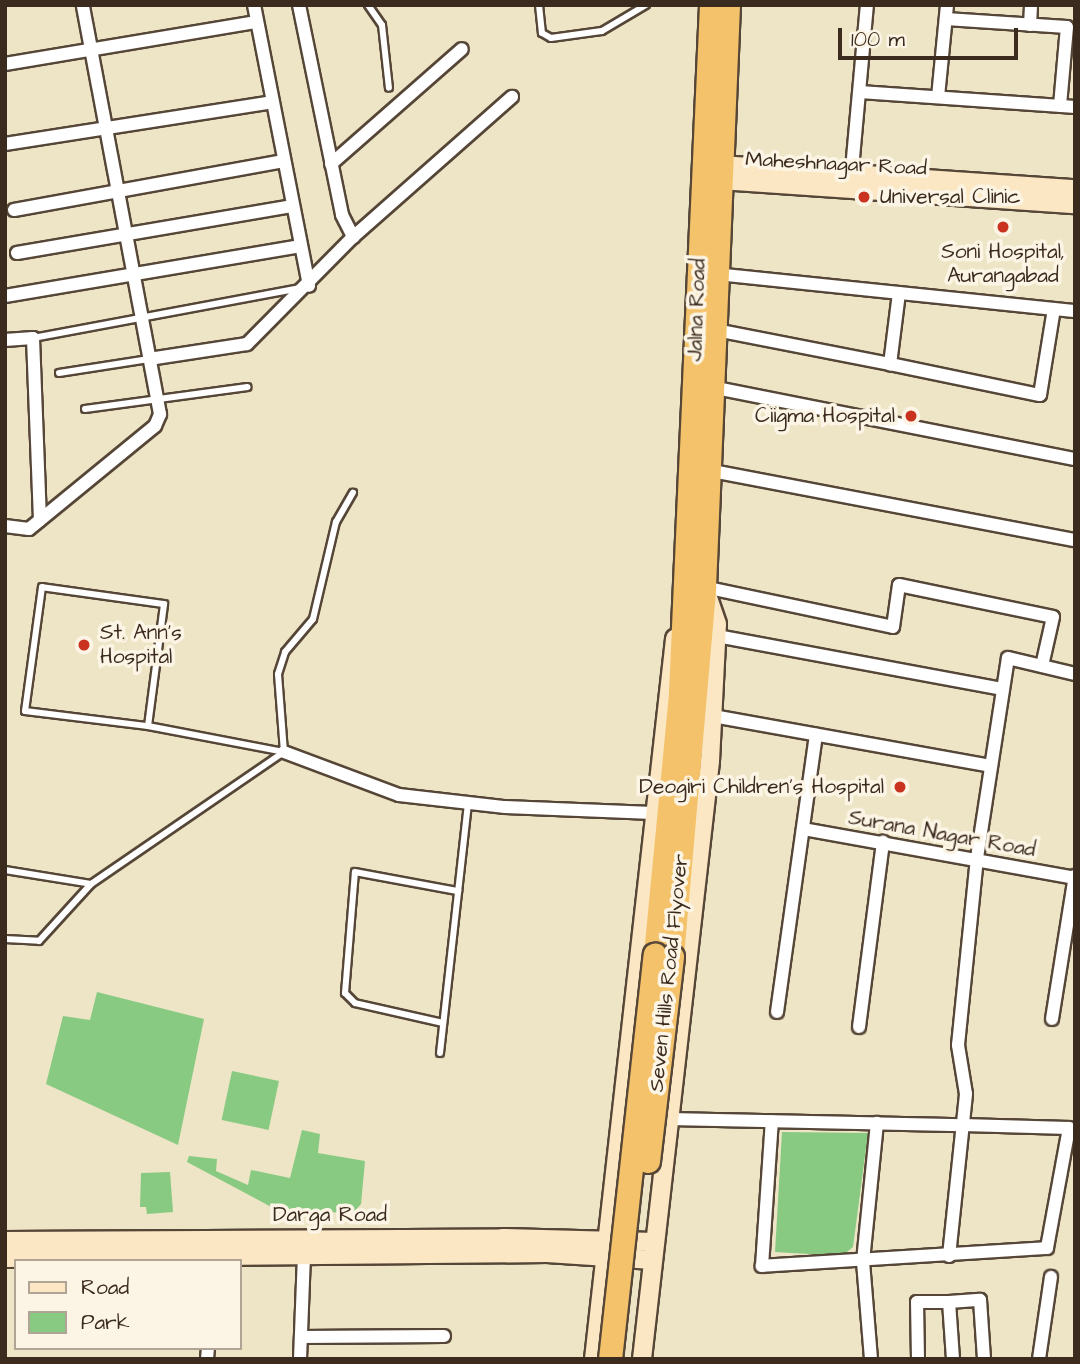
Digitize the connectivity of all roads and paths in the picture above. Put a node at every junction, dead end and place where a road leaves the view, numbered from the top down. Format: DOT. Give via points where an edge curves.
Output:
graph roads {
  1 [pos="83,5"];
  2 [pos="254,5"];
  3 [pos="299,5"];
  4 [pos="368,5"];
  5 [pos="539,5"];
  6 [pos="646,5"];
  7 [pos="710,5"];
  8 [pos="728,5"];
  9 [pos="867,5"];
  10 [pos="947,5"];
  11 [pos="1031,5"];
  12 [pos="946,19"];
  13 [pos="257,22"];
  14 [pos="1030,25"];
  15 [pos="91,49"];
  16 [pos="462,49"];
  17 [pos="5,64"];
  18 [pos="389,88"];
  19 [pos="860,92"];
  20 [pos="512,97"];
  21 [pos="938,97"];
  22 [pos="272,102"];
  23 [pos="1060,106"];
  24 [pos="1075,107"];
  25 [pos="105,129"];
  26 [pos="5,144"];
  27 [pos="284,161"];
  28 [pos="331,164"];
  29 [pos="720,172"];
  30 [pos="851,181"];
  31 [pos="1075,189"];
  32 [pos="117,191"];
  33 [pos="1075,204"];
  34 [pos="293,206"];
  35 [pos="14,210"];
  36 [pos="125,233"];
  37 [pos="353,237"];
  38 [pos="301,246"];
  39 [pos="17,253"];
  40 [pos="716,274"];
  41 [pos="133,276"];
  42 [pos="309,286"];
  43 [pos="899,293"];
  44 [pos="5,296"];
  45 [pos="1054,309"];
  46 [pos="1075,311"];
  47 [pos="142,318"];
  48 [pos="716,330"];
  49 [pos="33,338"];
  50 [pos="5,340"];
  51 [pos="149,359"];
  52 [pos="890,364"];
  53 [pos="59,373"];
  54 [pos="248,387"];
  55 [pos="711,387"];
  56 [pos="157,399"];
  57 [pos="85,409"];
  58 [pos="1075,459"];
  59 [pos="708,470"];
  60 [pos="353,494"];
  61 [pos="40,520"];
  62 [pos="5,526"];
  63 [pos="1075,540"];
  64 [pos="704,587"];
  65 [pos="701,626"];
  66 [pos="1042,666"];
  67 [pos="1075,674"];
  68 [pos="1003,688"];
  69 [pos="713,716"];
  70 [pos="148,726"];
  71 [pos="816,734"];
  72 [pos="284,752"];
  73 [pos="991,766"];
  74 [pos="468,803"];
  75 [pos="653,813"];
  76 [pos="803,829"];
  77 [pos="883,842"];
  78 [pos="977,858"];
  79 [pos="5,870"];
  80 [pos="1074,877"];
  81 [pos="91,884"];
  82 [pos="458,891"];
  83 [pos="1072,906"];
  84 [pos="5,939"];
  85 [pos="777,1012"];
  86 [pos="1052,1019"];
  87 [pos="443,1023"];
  88 [pos="859,1027"];
  89 [pos="440,1053"];
  90 [pos="669,1119"];
  91 [pos="772,1121"];
  92 [pos="877,1123"];
  93 [pos="963,1125"];
  94 [pos="220,1239"];
  95 [pos="5,1241"];
  96 [pos="655,1242"];
  97 [pos="606,1248"];
  98 [pos="304,1256"];
  99 [pos="949,1256"];
  100 [pos="5,1258"];
  101 [pos="217,1259"];
  102 [pos="653,1261"];
  103 [pos="863,1261"];
  104 [pos="1051,1277"];
  105 [pos="949,1302"];
  106 [pos="444,1336"];
  107 [pos="301,1337"];
  108 [pos="300,1359"];
  109 [pos="594,1359"];
  110 [pos="610,1359"];
  111 [pos="624,1359"];
  112 [pos="642,1359"];
  113 [pos="871,1359"];
  114 [pos="918,1359"];
  115 [pos="953,1359"];
  116 [pos="984,1359"];
  117 [pos="1039,1359"];
  1 -- 15 [label="street"];
  2 -- 13 [label="street"];
  3 -- 28 [label="street"];
  4 -- 18 [label="lane" via="382,25"];
  5 -- 6 [label="lane" via="542,33 551,38 602,31"];
  7 -- 65 [label="highway, Jalna Road"];
  8 -- 29 [label="highway, Jalna Road"];
  9 -- 19 [label="street"];
  10 -- 12 [label="street"];
  11 -- 14 [label="street"];
  12 -- 14 [label="street"];
  12 -- 21 [label="street"];
  13 -- 15 [label="street"];
  13 -- 22 [label="street"];
  14 -- 23 [label="street" via="1067,27"];
  15 -- 17 [label="street"];
  15 -- 25 [label="street"];
  16 -- 28 [label="street"];
  19 -- 21 [label="street"];
  19 -- 30 [label="street"];
  20 -- 37 [label="street"];
  21 -- 23 [label="street"];
  22 -- 25 [label="street"];
  22 -- 27 [label="street"];
  23 -- 24 [label="street"];
  25 -- 26 [label="street"];
  25 -- 32 [label="street"];
  27 -- 32 [label="street"];
  27 -- 34 [label="street"];
  28 -- 37 [label="street" via="342,215"];
  29 -- 30 [label="street, Maheshnagar Road"];
  29 -- 40 [label="highway, Jalna Road"];
  30 -- 31 [label="street, Maheshnagar Road"];
  30 -- 33 [label="street, Maheshnagar Road"];
  32 -- 35 [label="street"];
  32 -- 36 [label="street"];
  34 -- 36 [label="street"];
  34 -- 38 [label="street"];
  36 -- 39 [label="street"];
  36 -- 41 [label="street"];
  37 -- 42 [label="street"];
  38 -- 41 [label="street"];
  38 -- 42 [label="street"];
  40 -- 43 [label="street"];
  40 -- 48 [label="highway, Jalna Road"];
  41 -- 44 [label="street"];
  41 -- 47 [label="street"];
  42 -- 47 [label="lane"];
  42 -- 51 [label="street" via="247,344"];
  43 -- 45 [label="street"];
  43 -- 52 [label="street"];
  45 -- 46 [label="street"];
  45 -- 52 [label="street" via="1040,395"];
  47 -- 49 [label="lane"];
  47 -- 51 [label="street"];
  48 -- 52 [label="street"];
  48 -- 55 [label="highway, Jalna Road"];
  49 -- 50 [label="street"];
  49 -- 61 [label="street"];
  51 -- 53 [label="lane"];
  51 -- 56 [label="street"];
  54 -- 56 [label="lane"];
  55 -- 58 [label="street"];
  55 -- 59 [label="highway, Jalna Road"];
  56 -- 57 [label="lane"];
  56 -- 61 [label="street" via="160,414 155,426"];
  59 -- 63 [label="street"];
  59 -- 64 [label="highway, Jalna Road"];
  60 -- 72 [label="lane" via="336,522 313,619 285,652 278,674"];
  61 -- 62 [label="street" via="29,529"];
  64 -- 65 [label="highway, Seven Hills Road Flyover"];
  64 -- 66 [label="street" via="893,627 899,584 1053,617"];
  65 -- 68 [label="street"];
  65 -- 69 [label="street"];
  65 -- 75 [label="street" via="672,647"];
  65 -- 110 [label="highway, Seven Hills Road Flyover, bridge" via="682,652"];
  65 -- 111 [label="highway, Seven Hills Road Flyover, bridge" via="672,956"];
  66 -- 67 [label="street"];
  66 -- 68 [label="street" via="1008,658"];
  68 -- 73 [label="street"];
  69 -- 71 [label="street"];
  69 -- 90 [label="street"];
  70 -- 70 [label="lane" via="164,604 42,587 25,710"];
  70 -- 72 [label="lane"];
  71 -- 73 [label="street"];
  71 -- 76 [label="street"];
  72 -- 74 [label="street" via="398,795"];
  72 -- 81 [label="lane"];
  73 -- 78 [label="street"];
  74 -- 75 [label="street"];
  74 -- 82 [label="lane"];
  75 -- 97 [label="street"];
  76 -- 77 [label="street, Surana Nagar Road"];
  76 -- 85 [label="street"];
  77 -- 78 [label="street, Surana Nagar Road"];
  77 -- 88 [label="street"];
  78 -- 80 [label="street, Surana Nagar Road"];
  78 -- 93 [label="street" via="958,1045 966,1094"];
  79 -- 81 [label="lane"];
  80 -- 83 [label="street"];
  81 -- 84 [label="lane" via="39,941"];
  82 -- 87 [label="lane"];
  82 -- 87 [label="lane" via="355,872 345,993 355,1003"];
  83 -- 86 [label="street"];
  87 -- 89 [label="lane"];
  90 -- 91 [label="street"];
  90 -- 96 [label="street"];
  91 -- 92 [label="street"];
  91 -- 103 [label="street" via="762,1266"];
  92 -- 93 [label="street"];
  92 -- 103 [label="street"];
  93 -- 99 [label="street"];
  93 -- 99 [label="street" via="1069,1128 1047,1248"];
  94 -- 95 [label="street, Darga Road"];
  94 -- 97 [label="street, Darga Road"];
  94 -- 101 [label="street"];
  96 -- 97 [label="street, Darga Road"];
  96 -- 102 [label="street"];
  97 -- 98 [label="street, Darga Road"];
  97 -- 102 [label="street, Darga Road"];
  97 -- 109 [label="street"];
  98 -- 101 [label="street, Darga Road"];
  98 -- 107 [label="street"];
  99 -- 103 [label="street"];
  100 -- 101 [label="street, Darga Road"];
  102 -- 112 [label="street"];
  103 -- 113 [label="street"];
  104 -- 117 [label="street"];
  105 -- 114 [label="street" via="917,1303"];
  105 -- 115 [label="street"];
  105 -- 116 [label="street" via="980,1300"];
  106 -- 107 [label="street"];
  107 -- 108 [label="street"];
}
